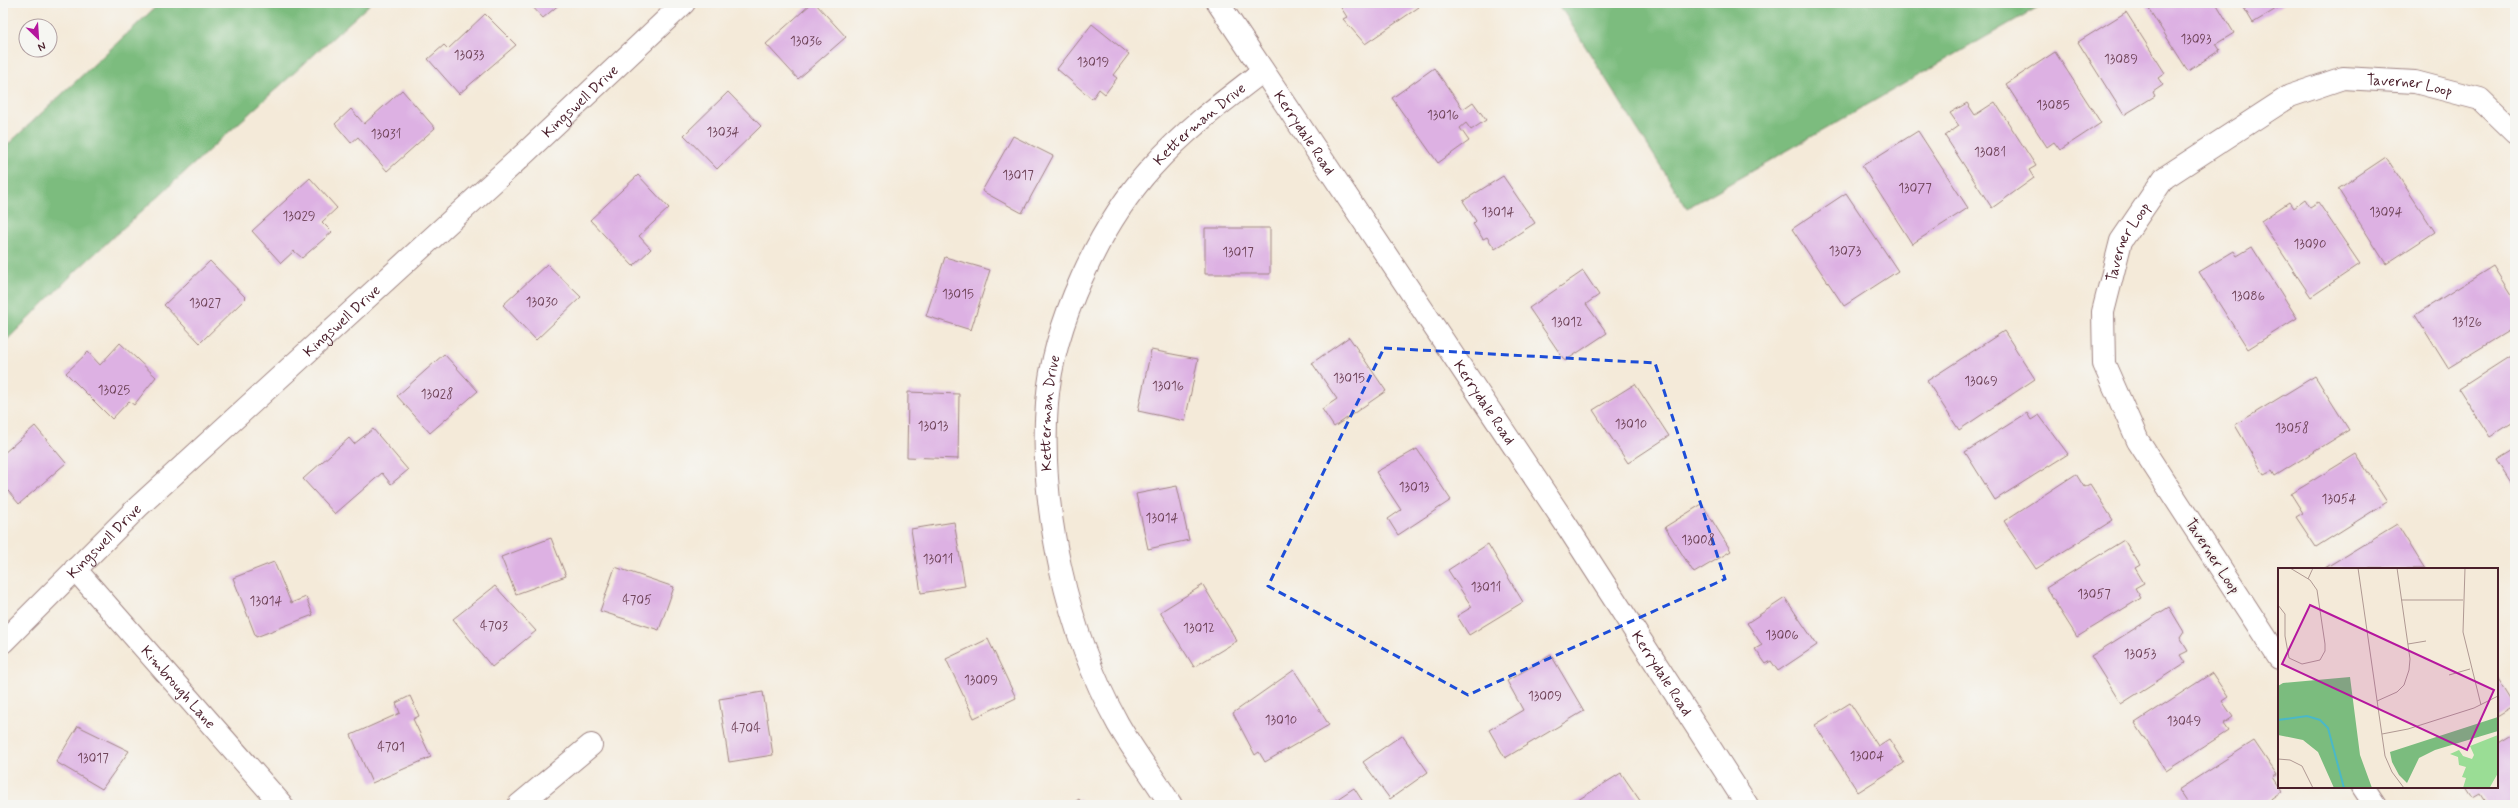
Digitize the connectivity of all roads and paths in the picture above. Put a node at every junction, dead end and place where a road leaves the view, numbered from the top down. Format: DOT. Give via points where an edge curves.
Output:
graph roads {
  1 [pos="684,3"];
  2 [pos="1218,3"];
  3 [pos="1263,71"];
  4 [pos="2515,133"];
  5 [pos="75,569"];
  6 [pos="3,642"];
  7 [pos="2278,656"];
  8 [pos="590,745"];
  9 [pos="2364,788"];
  10 [pos="282,805"];
  11 [pos="519,805"];
  12 [pos="1171,805"];
  13 [pos="1746,805"];
  14 [pos="2375,805"];
  1 -- 5 [label="street, Kingswell Drive" via="524,154 138,507"];
  2 -- 3 [label="street, Kerrydale Road"];
  3 -- 12 [label="street, Ketterman Drive" via="1195,124 1151,168 1114,217 1079,282 1059,340 1047,401 1046,445 1051,517 1065,588 1088,657 1118,723"];
  3 -- 13 [label="street, Kerrydale Road" via="1569,529"];
  4 -- 7 [label="street, Taverner Loop" via="2480,99 2415,82 2343,78 2290,96 2164,178 2121,241 2103,312 2104,364 2138,442"];
  5 -- 6 [label="street, Kingswell Drive"];
  5 -- 10 [label="street, Kimbrough Lane"];
  8 -- 11 [label="street"];
  9 -- 14 [label="street"];
}
